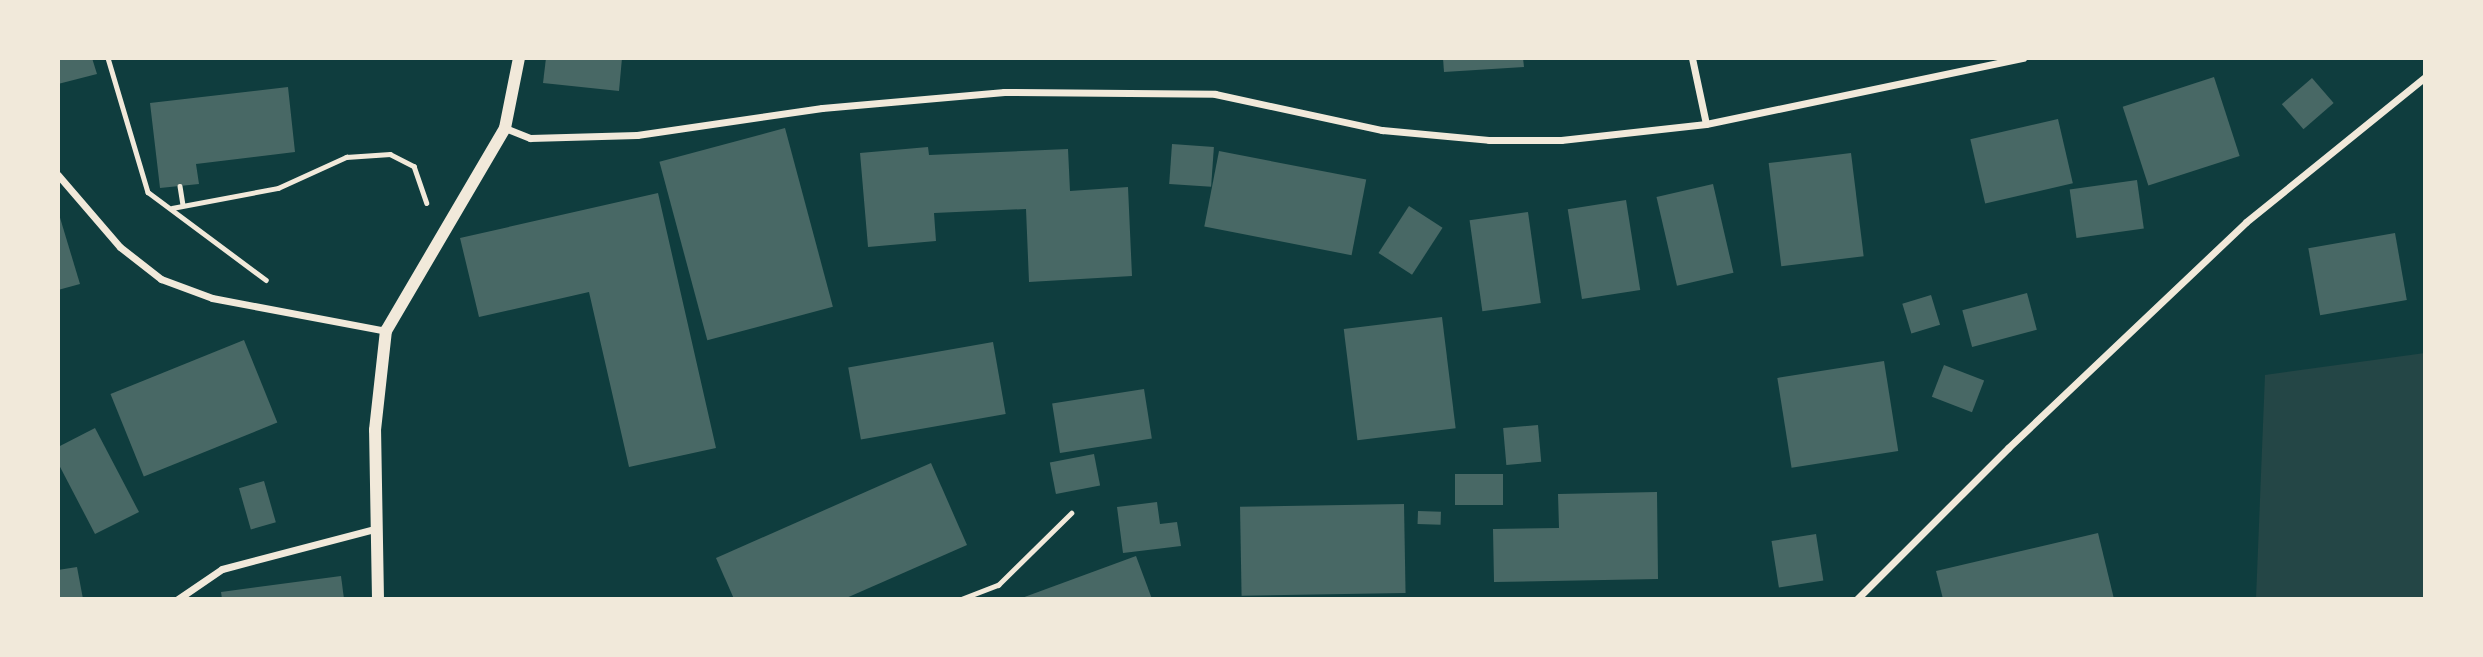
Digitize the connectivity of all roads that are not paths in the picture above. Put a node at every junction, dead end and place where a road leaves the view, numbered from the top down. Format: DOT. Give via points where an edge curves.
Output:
graph roads {
  1 [pos="519,58"];
  2 [pos="1692,58"];
  3 [pos="2023,58"];
  4 [pos="2425,77"];
  5 [pos="1706,124"];
  6 [pos="505,128"];
  7 [pos="58,175"];
  8 [pos="386,331"];
  9 [pos="1071,513"];
  10 [pos="374,529"];
  11 [pos="178,599"];
  12 [pos="378,599"];
  13 [pos="961,599"];
  14 [pos="1857,599"];
  1 -- 6 [label="street"];
  2 -- 5 [label="street"];
  3 -- 5 [label="street"];
  4 -- 14 [label="street" via="2246,222"];
  5 -- 6 [label="street" via="1562,140 1489,140 1382,130 1215,94 1004,92 822,108 637,135 530,138"];
  6 -- 8 [label="street"];
  7 -- 8 [label="street" via="120,247 161,279 212,298"];
  8 -- 10 [label="street" via="375,430"];
  9 -- 13 [label="lane" via="998,585"];
  10 -- 11 [label="street" via="222,569"];
  10 -- 12 [label="street"];
}
